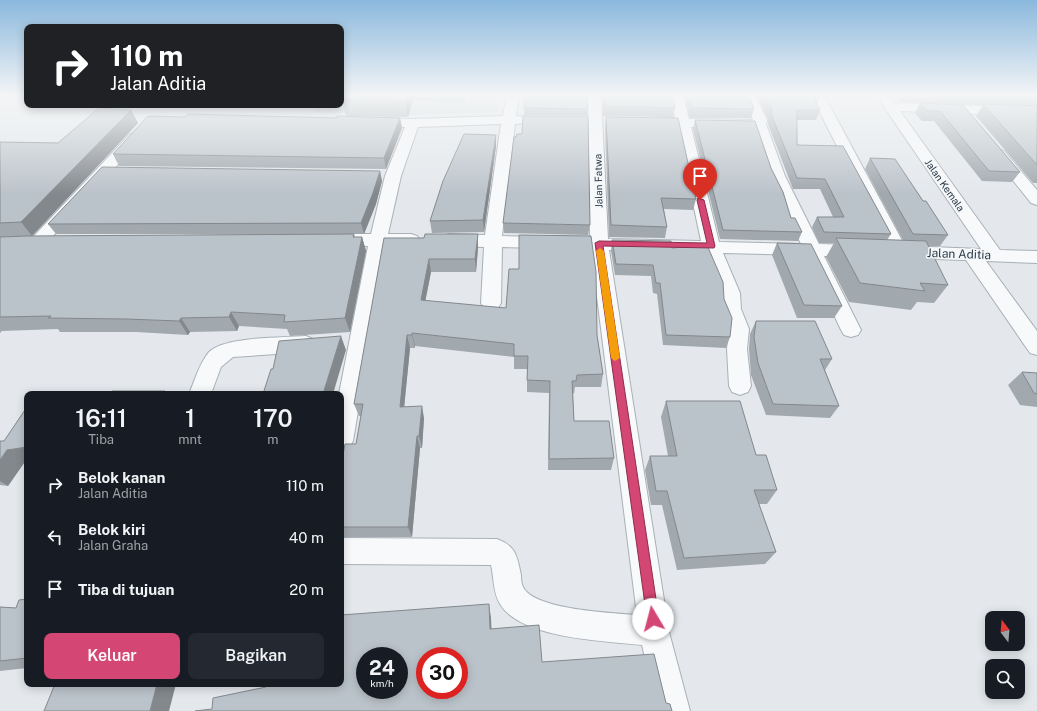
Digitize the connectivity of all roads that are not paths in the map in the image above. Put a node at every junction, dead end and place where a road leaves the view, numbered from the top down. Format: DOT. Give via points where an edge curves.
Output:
graph roads {
  1 [pos="144,128"];
  2 [pos="411,128"];
  3 [pos="508,128"];
  4 [pos="597,128"];
  5 [pos="684,128"];
  6 [pos="760,128"];
  7 [pos="832,128"];
  8 [pos="905,128"];
  9 [pos="992,145"];
  10 [pos="378,176"];
  11 [pos="393,176"];
  12 [pos="1037,200"];
  13 [pos="322,240"];
  14 [pos="378,240"];
  15 [pos="492,240"];
  16 [pos="62,242"];
  17 [pos="599,243"];
  18 [pos="711,246"];
  19 [pos="811,248"];
  20 [pos="886,252"];
  21 [pos="972,255"];
  22 [pos="995,256"];
  23 [pos="1037,257"];
  24 [pos="491,303"];
  25 [pos="850,330"];
  26 [pos="343,341"];
  27 [pos="1037,347"];
  28 [pos="740,386"];
  29 [pos="201,391"];
  30 [pos="342,391"];
  31 [pos="344,551"];
  32 [pos="654,632"];
  33 [pos="674,711"];
  1 -- 16 [label="street" via="112,171 31,242"];
  2 -- 11 [label="street"];
  3 -- 15 [label="street"];
  4 -- 17 [label="street, Jalan Fatwa"];
  5 -- 18 [label="street"];
  6 -- 19 [label="street" via="777,176"];
  7 -- 20 [label="street"];
  8 -- 22 [label="street, Jalan Kemala"];
  9 -- 12 [label="street"];
  10 -- 11 [label="street"];
  11 -- 14 [label="street"];
  13 -- 14 [label="street, Jalan Aditia"];
  14 -- 15 [label="street, Jalan Aditia"];
  14 -- 26 [label="street"];
  15 -- 17 [label="street, Jalan Aditia"];
  15 -- 24 [label="street"];
  17 -- 18 [label="street, Jalan Aditia"];
  17 -- 32 [label="street, Jalan Fatwa"];
  18 -- 19 [label="street, Jalan Aditia"];
  18 -- 28 [label="street" via="730,293 731,310 739,329 737,350"];
  19 -- 20 [label="street, Jalan Aditia"];
  19 -- 25 [label="street"];
  20 -- 21 [label="street, Jalan Aditia"];
  21 -- 22 [label="street, Jalan Aditia"];
  21 -- 27 [label="street"];
  22 -- 23 [label="street, Jalan Aditia"];
  26 -- 29 [label="street" via="230,349 215,358"];
  26 -- 30 [label="street"];
  31 -- 32 [label="street" via="497,552 504,559 510,594 519,604 537,614 559,621"];
  32 -- 33 [label="street, Jalan Fatwa"];
}
